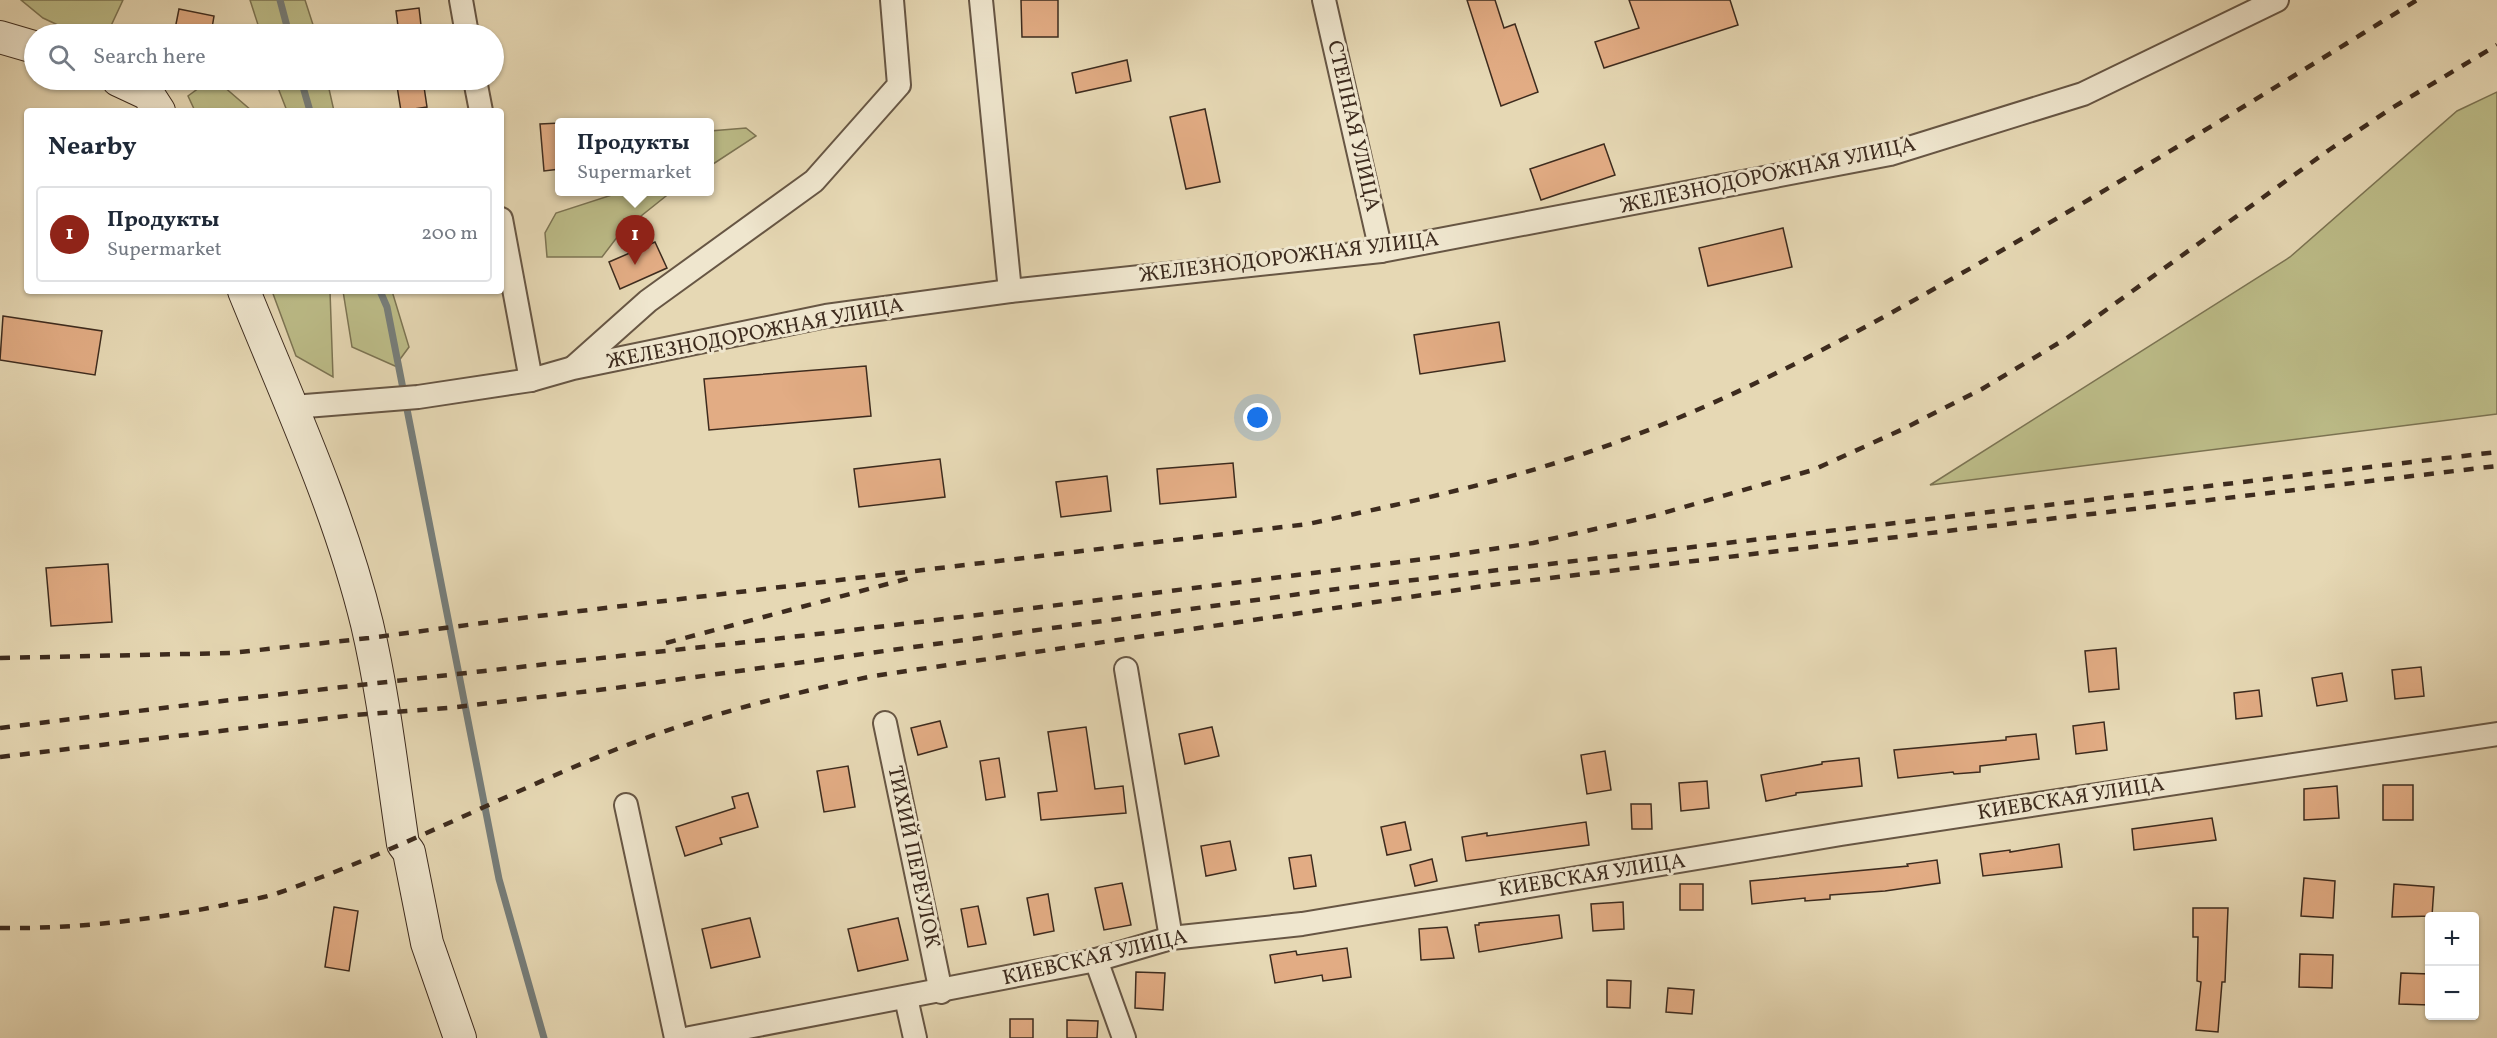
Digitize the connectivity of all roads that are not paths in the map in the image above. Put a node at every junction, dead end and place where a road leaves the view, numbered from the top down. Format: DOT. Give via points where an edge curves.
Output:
graph roads {
  1 [pos="461,0"];
  2 [pos="892,0"];
  3 [pos="981,0"];
  4 [pos="1324,0"];
  5 [pos="2277,0"];
  6 [pos="465,24"];
  7 [pos="0,37"];
  8 [pos="24,44"];
  9 [pos="139,90"];
  10 [pos="477,90"];
  11 [pos="157,108"];
  12 [pos="480,108"];
  13 [pos="504,235"];
  14 [pos="1381,251"];
  15 [pos="1010,291"];
  16 [pos="245,294"];
  17 [pos="573,368"];
  18 [pos="531,380"];
  19 [pos="293,407"];
  20 [pos="1126,669"];
  21 [pos="885,723"];
  22 [pos="2497,734"];
  23 [pos="626,805"];
  24 [pos="1171,938"];
  25 [pos="1096,960"];
  26 [pos="940,992"];
  27 [pos="906,998"];
  28 [pos="460,1038"];
  29 [pos="676,1038"];
  30 [pos="690,1038"];
  31 [pos="915,1038"];
  32 [pos="1124,1038"];
  1 -- 6 [label="street"];
  2 -- 17 [label="street" via="899,84 814,181 648,301"];
  3 -- 15 [label="street"];
  4 -- 14 [label="street, СТЕПНАЯ УЛИЦА"];
  5 -- 14 [label="street, ЖЕЛЕЗНОДОРОЖНАЯ УЛИЦА" via="2083,94 1890,154"];
  7 -- 8 [label="main road"];
  9 -- 11 [label="main road" via="148,94"];
  10 -- 12 [label="street"];
  13 -- 18 [label="street"];
  14 -- 15 [label="street, ЖЕЛЕЗНОДОРОЖНАЯ УЛИЦА"];
  15 -- 17 [label="street, ЖЕЛЕЗНОДОРОЖНАЯ УЛИЦА" via="826,316"];
  16 -- 19 [label="main road"];
  17 -- 18 [label="street, ЖЕЛЕЗНОДОРОЖНАЯ УЛИЦА"];
  18 -- 19 [label="street, ЖЕЛЕЗНОДОРОЖНАЯ УЛИЦА" via="418,397"];
  19 -- 28 [label="main road" via="343,543 367,625 403,844 409,852 427,943"];
  20 -- 24 [label="street"];
  21 -- 26 [label="street, ТИХИЙ ПЕРЕУЛОК"];
  22 -- 24 [label="street, КИЕВСКАЯ УЛИЦА" via="1842,834 1302,924"];
  23 -- 29 [label="street"];
  24 -- 25 [label="street, КИЕВСКАЯ УЛИЦА"];
  25 -- 26 [label="street, КИЕВСКАЯ УЛИЦА"];
  25 -- 32 [label="street"];
  26 -- 27 [label="street, КИЕВСКАЯ УЛИЦА"];
  27 -- 30 [label="street, КИЕВСКАЯ УЛИЦА"];
  27 -- 31 [label="street"];
}
